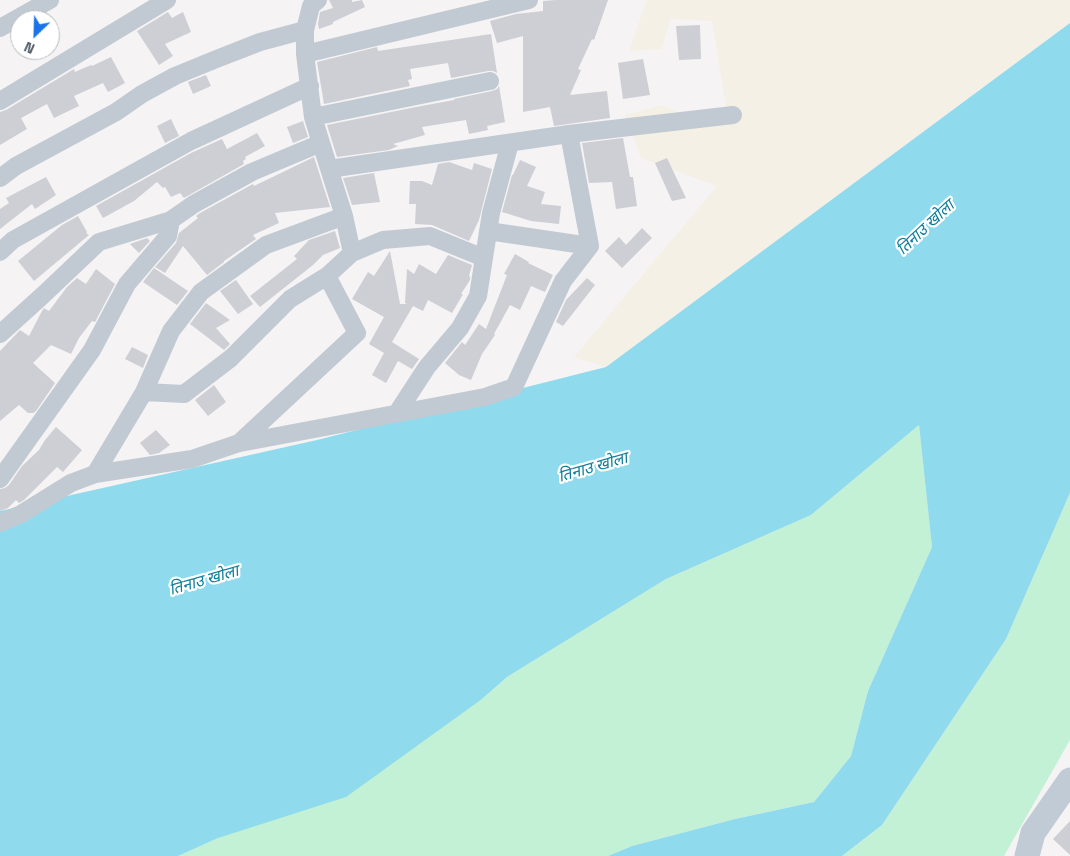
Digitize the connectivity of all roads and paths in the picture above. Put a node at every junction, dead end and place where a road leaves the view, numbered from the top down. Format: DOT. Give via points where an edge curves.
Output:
graph roads {
  1 [pos="50,0"];
  2 [pos="166,0"];
  3 [pos="318,0"];
  4 [pos="529,0"];
  5 [pos="0,28"];
  6 [pos="305,30"];
  7 [pos="306,54"];
  8 [pos="490,81"];
  9 [pos="310,86"];
  10 [pos="0,101"];
  11 [pos="732,115"];
  12 [pos="313,117"];
  13 [pos="569,134"];
  14 [pos="321,143"];
  15 [pos="510,143"];
  16 [pos="329,170"];
  17 [pos="0,178"];
  18 [pos="344,216"];
  19 [pos="171,220"];
  20 [pos="488,231"];
  21 [pos="590,246"];
  22 [pos="0,252"];
  23 [pos="352,253"];
  24 [pos="484,258"];
  25 [pos="327,276"];
  26 [pos="0,334"];
  27 [pos="144,392"];
  28 [pos="397,412"];
  29 [pos="239,443"];
  30 [pos="95,474"];
  31 [pos="0,479"];
  32 [pos="0,523"];
  33 [pos="1070,780"];
  34 [pos="1027,856"];
  1 -- 5 [label="street"];
  2 -- 10 [label="street"];
  3 -- 6 [label="street" via="311,6"];
  4 -- 7 [label="street"];
  6 -- 7 [label="street"];
  6 -- 17 [label="street" via="260,42 175,76"];
  7 -- 9 [label="street"];
  8 -- 12 [label="street"];
  9 -- 12 [label="street"];
  9 -- 22 [label="street" via="191,141 13,240"];
  11 -- 13 [label="street"];
  12 -- 14 [label="street"];
  13 -- 15 [label="street"];
  13 -- 21 [label="street"];
  14 -- 16 [label="street"];
  14 -- 19 [label="street" via="252,172"];
  15 -- 16 [label="street"];
  15 -- 20 [label="street"];
  16 -- 18 [label="street"];
  18 -- 23 [label="street"];
  18 -- 27 [label="street" via="266,245 200,292 170,331"];
  19 -- 26 [label="street" via="98,242"];
  19 -- 31 [label="street" via="168,236 127,284 92,350"];
  20 -- 21 [label="street"];
  20 -- 24 [label="street"];
  21 -- 28 [label="street" via="564,281 514,387 485,397"];
  23 -- 24 [label="street" via="383,240 430,236"];
  23 -- 25 [label="street"];
  24 -- 28 [label="street" via="478,296 460,328"];
  25 -- 27 [label="street" via="290,299 231,358 184,394"];
  25 -- 29 [label="street" via="357,333"];
  27 -- 30 [label="street"];
  28 -- 29 [label="street"];
  29 -- 30 [label="street" via="192,460"];
  30 -- 32 [label="street" via="71,483"];
  33 -- 34 [label="main road" via="1033,833"];
}
